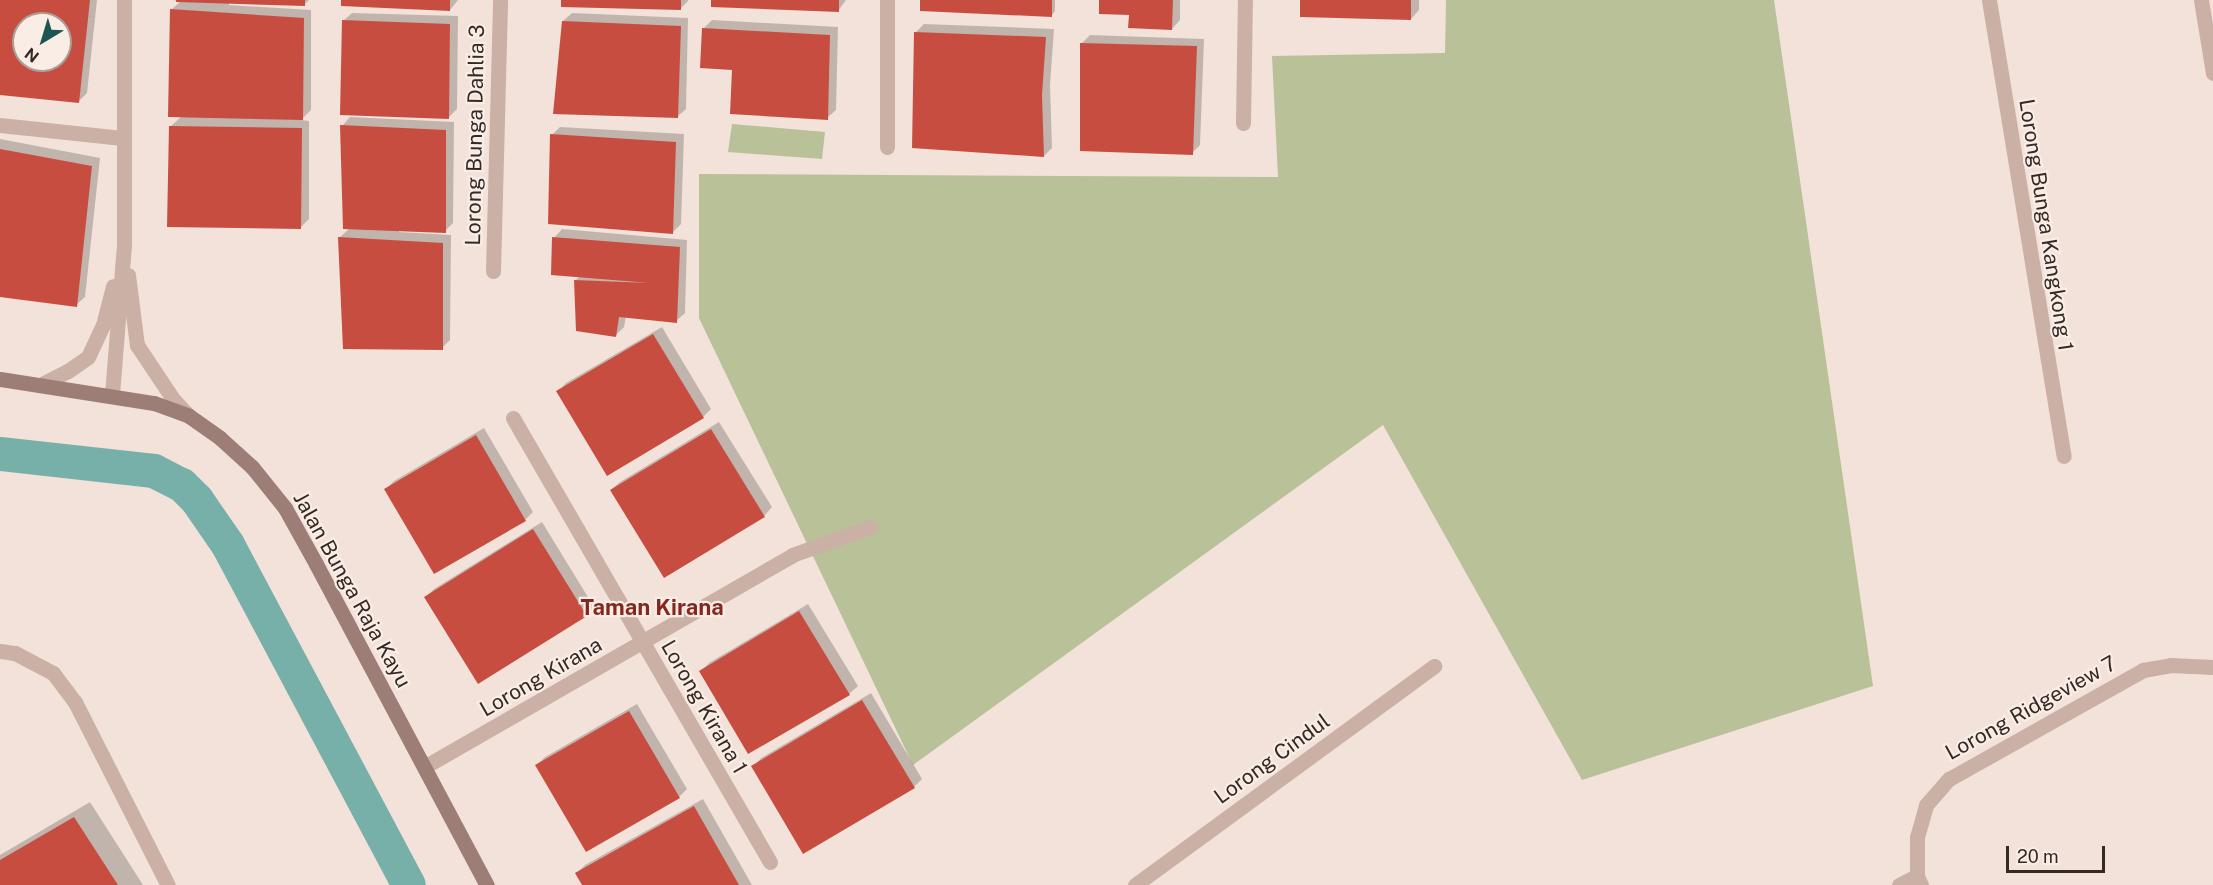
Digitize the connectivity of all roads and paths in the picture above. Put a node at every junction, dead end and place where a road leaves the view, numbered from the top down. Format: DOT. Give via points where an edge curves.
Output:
graph roads {
  1 [pos="124,0"];
  2 [pos="500,0"];
  3 [pos="887,0"];
  4 [pos="1245,0"];
  5 [pos="1989,0"];
  6 [pos="2201,0"];
  7 [pos="2213,73"];
  8 [pos="1243,123"];
  9 [pos="0,125"];
  10 [pos="122,138"];
  11 [pos="887,147"];
  12 [pos="124,245"];
  13 [pos="493,271"];
  14 [pos="0,379"];
  15 [pos="44,383"];
  16 [pos="111,394"];
  17 [pos="189,416"];
  18 [pos="513,418"];
  19 [pos="2064,456"];
  20 [pos="870,527"];
  21 [pos="643,643"];
  22 [pos="0,651"];
  23 [pos="1434,666"];
  24 [pos="2213,667"];
  25 [pos="424,767"];
  26 [pos="770,862"];
  27 [pos="1919,880"];
  28 [pos="168,885"];
  29 [pos="487,885"];
  30 [pos="1135,885"];
  31 [pos="1899,885"];
  1 -- 10 [label="street"];
  2 -- 13 [label="street, Lorong Bunga Dahlia 3"];
  3 -- 11 [label="street"];
  4 -- 8 [label="street"];
  5 -- 19 [label="street, Lorong Bunga Kangkong 1"];
  6 -- 7 [label="street"];
  9 -- 10 [label="street"];
  10 -- 12 [label="street"];
  12 -- 15 [label="street" via="103,325 88,357"];
  12 -- 16 [label="street"];
  12 -- 17 [label="street" via="137,345"];
  14 -- 15 [label="street, Jalan Bunga Raja Kayu"];
  15 -- 16 [label="street, Jalan Bunga Raja Kayu"];
  16 -- 17 [label="street, Jalan Bunga Raja Kayu" via="154,403"];
  17 -- 25 [label="street, Jalan Bunga Raja Kayu" via="252,467 285,508"];
  18 -- 21 [label="street, Lorong Kirana 1"];
  20 -- 21 [label="street, Lorong Kirana" via="792,555"];
  21 -- 25 [label="street, Lorong Kirana"];
  21 -- 26 [label="street, Lorong Kirana 1"];
  22 -- 28 [label="street" via="15,653 53,673 75,702"];
  23 -- 30 [label="street, Lorong Cindul"];
  24 -- 27 [label="street, Lorong Ridgeview 7" via="2170,665 2143,670 1949,779 1926,805 1917,837"];
  25 -- 29 [label="street, Jalan Bunga Raja Kayu"];
  27 -- 31 [label="street"];
}
